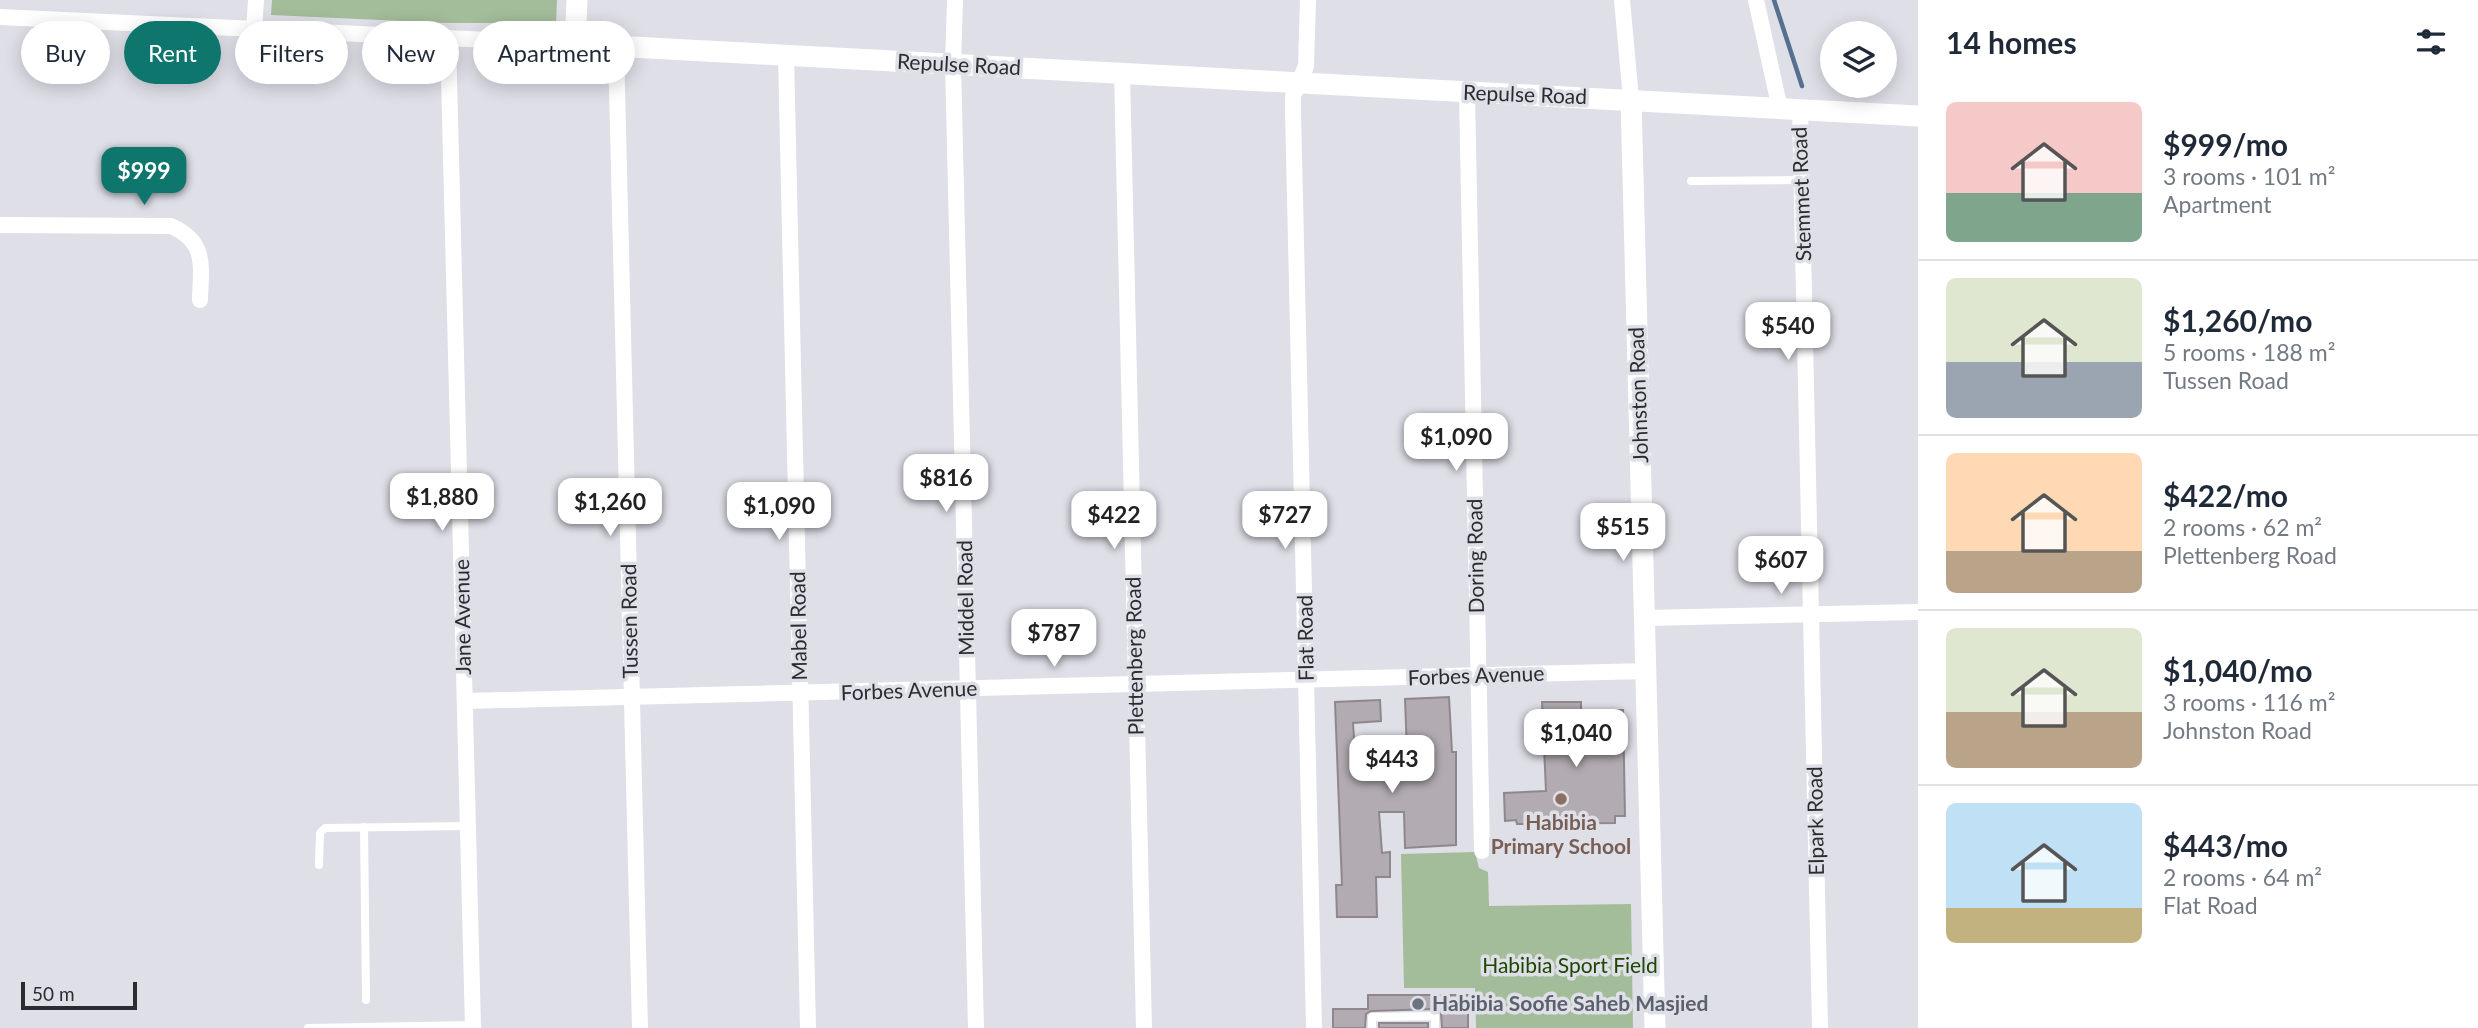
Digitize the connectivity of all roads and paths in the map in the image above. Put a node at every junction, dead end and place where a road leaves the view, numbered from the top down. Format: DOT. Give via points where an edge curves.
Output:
graph roads {
  1 [pos="256,0"];
  2 [pos="577,0"];
  3 [pos="955,0"];
  4 [pos="1308,0"];
  5 [pos="1622,0"];
  6 [pos="1756,0"];
  7 [pos="0,17"];
  8 [pos="255,21"];
  9 [pos="576,21"];
  10 [pos="235,29"];
  11 [pos="635,48"];
  12 [pos="786,56"];
  13 [pos="953,64"];
  14 [pos="1122,73"];
  15 [pos="1299,82"];
  16 [pos="449,84"];
  17 [pos="617,84"];
  18 [pos="1467,94"];
  19 [pos="1631,99"];
  20 [pos="1790,110"];
  21 [pos="1918,116"];
  22 [pos="1802,180"];
  23 [pos="1691,181"];
  24 [pos="0,225"];
  25 [pos="200,300"];
  26 [pos="1918,612"];
  27 [pos="1812,613"];
  28 [pos="1646,618"];
  29 [pos="1647,671"];
  30 [pos="1478,676"];
  31 [pos="1307,681"];
  32 [pos="1136,685"];
  33 [pos="968,690"];
  34 [pos="800,695"];
  35 [pos="632,696"];
  36 [pos="465,701"];
  37 [pos="468,825"];
  38 [pos="364,827"];
  39 [pos="1482,851"];
  40 [pos="319,865"];
  41 [pos="366,1000"];
  42 [pos="473,1027"];
  43 [pos="308,1028"];
  44 [pos="640,1028"];
  45 [pos="808,1028"];
  46 [pos="976,1028"];
  47 [pos="1144,1028"];
  48 [pos="1314,1028"];
  49 [pos="1372,1028"];
  50 [pos="1435,1028"];
  51 [pos="1655,1028"];
  52 [pos="1820,1028"];
  1 -- 8 [label="street"];
  2 -- 9 [label="street"];
  3 -- 13 [label="street, Middel Road"];
  4 -- 15 [label="street, Flat Road" via="1306,66"];
  5 -- 19 [label="street"];
  6 -- 20 [label="street, Stemmet Road"];
  7 -- 10 [label="street, Repulse Road"];
  11 -- 12 [label="street, Repulse Road"];
  12 -- 13 [label="street, Repulse Road"];
  12 -- 34 [label="street, Mabel Road"];
  13 -- 14 [label="street, Repulse Road"];
  13 -- 33 [label="street, Middel Road"];
  14 -- 15 [label="street, Repulse Road"];
  14 -- 32 [label="street, Plettenberg Road"];
  15 -- 18 [label="street, Repulse Road"];
  15 -- 31 [label="street, Flat Road" via="1293,111"];
  16 -- 36 [label="street, Jane Avenue"];
  17 -- 35 [label="street, Tussen Road"];
  18 -- 19 [label="street, Repulse Road"];
  18 -- 30 [label="street, Doring Road"];
  19 -- 20 [label="street, Repulse Road"];
  19 -- 28 [label="street, Johnston Road"];
  20 -- 21 [label="street, Repulse Road"];
  20 -- 22 [label="street, Stemmet Road"];
  22 -- 23 [label="lane"];
  22 -- 27 [label="street, Stemmet Road"];
  24 -- 25 [label="street" via="171,226 187,233 197,246"];
  26 -- 27 [label="street"];
  27 -- 28 [label="street"];
  27 -- 52 [label="street, Elpark Road"];
  28 -- 29 [label="street, Johnston Road"];
  29 -- 30 [label="street, Forbes Avenue"];
  29 -- 51 [label="street, Johnston Road"];
  30 -- 31 [label="street, Forbes Avenue"];
  30 -- 39 [label="street, Doring Road"];
  31 -- 32 [label="street, Forbes Avenue"];
  31 -- 48 [label="street, Flat Road"];
  32 -- 33 [label="street, Forbes Avenue"];
  32 -- 47 [label="street, Plettenberg Road"];
  33 -- 34 [label="street, Forbes Avenue"];
  33 -- 46 [label="street, Middel Road"];
  34 -- 35 [label="street, Forbes Avenue"];
  34 -- 45 [label="street, Mabel Road"];
  35 -- 36 [label="street, Forbes Avenue"];
  35 -- 44 [label="street, Tussen Road"];
  36 -- 37 [label="street, Jane Avenue"];
  37 -- 38 [label="lane"];
  37 -- 42 [label="street, Jane Avenue"];
  38 -- 40 [label="lane" via="323,829"];
  38 -- 41 [label="lane"];
  42 -- 43 [label="lane"];
  49 -- 50 [label="lane" via="1372,1017 1436,1016"];
}
